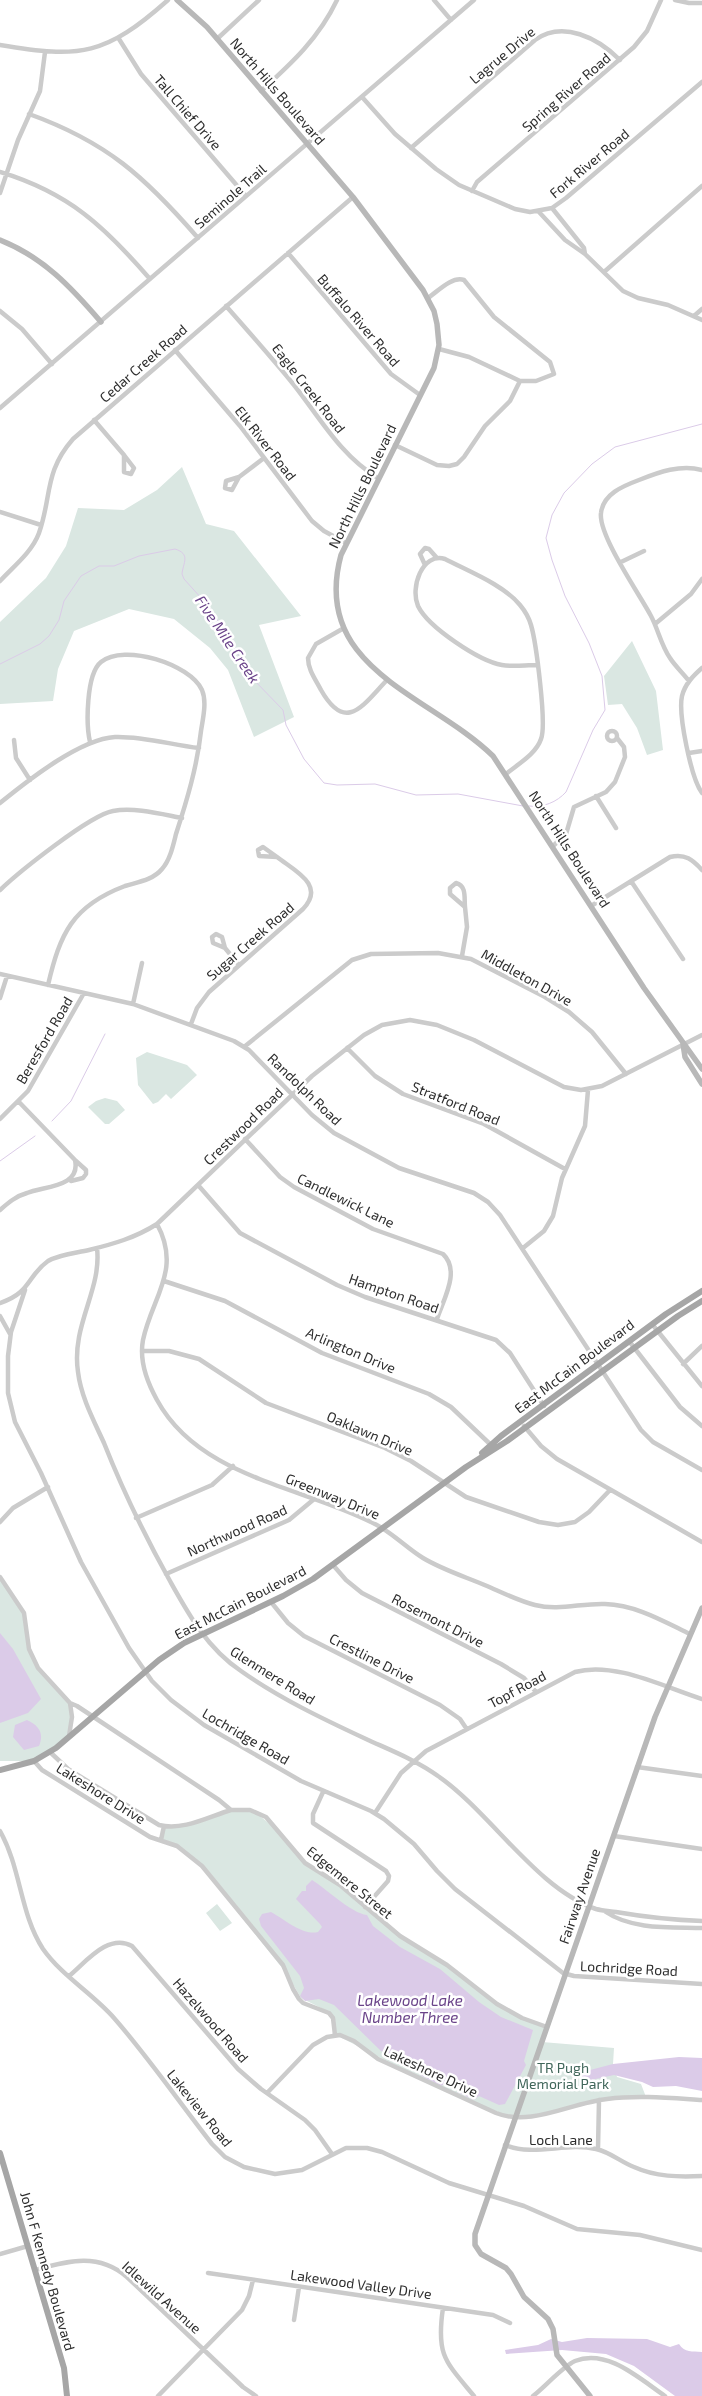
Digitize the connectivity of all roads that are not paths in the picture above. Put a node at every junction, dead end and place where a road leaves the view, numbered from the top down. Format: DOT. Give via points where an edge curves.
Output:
graph roads {
  1 [pos="168,0"];
  2 [pos="177,0"];
  3 [pos="258,0"];
  4 [pos="337,0"];
  5 [pos="434,0"];
  6 [pos="474,0"];
  7 [pos="661,0"];
  8 [pos="675,0"];
  9 [pos="702,3"];
  10 [pos="451,20"];
  11 [pos="119,39"];
  12 [pos="217,39"];
  13 [pos="0,45"];
  14 [pos="45,52"];
  15 [pos="620,60"];
  16 [pos="702,82"];
  17 [pos="261,91"];
  18 [pos="362,97"];
  19 [pos="30,114"];
  20 [pos="307,144"];
  21 [pos="411,148"];
  22 [pos="0,172"];
  23 [pos="6,174"];
  24 [pos="702,186"];
  25 [pos="472,191"];
  26 [pos="0,193"];
  27 [pos="246,196"];
  28 [pos="353,197"];
  29 [pos="552,208"];
  30 [pos="538,212"];
  31 [pos="198,238"];
  32 [pos="0,240"];
  33 [pos="288,253"];
  34 [pos="585,254"];
  35 [pos="604,272"];
  36 [pos="150,279"];
  37 [pos="428,298"];
  38 [pos="226,306"];
  39 [pos="702,309"];
  40 [pos="0,311"];
  41 [pos="694,316"];
  42 [pos="702,320"];
  43 [pos="101,322"];
  44 [pos="439,349"];
  45 [pos="175,350"];
  46 [pos="52,364"];
  47 [pos="520,381"];
  48 [pos="420,395"];
  49 [pos="0,400"];
  50 [pos="2,407"];
  51 [pos="94,420"];
  52 [pos="395,445"];
  53 [pos="124,455"];
  54 [pos="264,458"];
  55 [pos="702,470"];
  56 [pos="239,477"];
  57 [pos="378,478"];
  58 [pos="0,512"];
  59 [pos="41,525"];
  60 [pos="346,543"];
  61 [pos="644,551"];
  62 [pos="437,558"];
  63 [pos="621,562"];
  64 [pos="425,565"];
  65 [pos="702,579"];
  66 [pos="0,581"];
  67 [pos="655,624"];
  68 [pos="344,628"];
  69 [pos="537,665"];
  70 [pos="702,668"];
  71 [pos="387,680"];
  72 [pos="689,681"];
  73 [pos="617,738"];
  74 [pos="14,740"];
  75 [pos="90,742"];
  76 [pos="199,748"];
  77 [pos="702,751"];
  78 [pos="689,753"];
  79 [pos="506,774"];
  80 [pos="30,780"];
  81 [pos="702,793"];
  82 [pos="596,796"];
  83 [pos="0,803"];
  84 [pos="182,818"];
  85 [pos="616,828"];
  86 [pos="553,846"];
  87 [pos="277,857"];
  88 [pos="702,870"];
  89 [pos="631,881"];
  90 [pos="0,890"];
  91 [pos="592,906"];
  92 [pos="465,907"];
  93 [pos="225,948"];
  94 [pos="462,956"];
  95 [pos="683,959"];
  96 [pos="142,963"];
  97 [pos="239,965"];
  98 [pos="0,974"];
  99 [pos="7,976"];
  100 [pos="48,985"];
  101 [pos="84,993"];
  102 [pos="0,998"];
  103 [pos="133,1004"];
  104 [pos="191,1024"];
  105 [pos="702,1035"];
  106 [pos="683,1044"];
  107 [pos="244,1047"];
  108 [pos="347,1048"];
  109 [pos="702,1069"];
  110 [pos="626,1074"];
  111 [pos="702,1084"];
  112 [pos="588,1090"];
  113 [pos="292,1094"];
  114 [pos="19,1102"];
  115 [pos="0,1119"];
  116 [pos="245,1139"];
  117 [pos="75,1160"];
  118 [pos="565,1169"];
  119 [pos="67,1182"];
  120 [pos="198,1185"];
  121 [pos="0,1210"];
  122 [pos="157,1224"];
  123 [pos="97,1248"];
  124 [pos="523,1248"];
  125 [pos="164,1281"];
  126 [pos="25,1290"];
  127 [pos="702,1291"];
  128 [pos="702,1301"];
  129 [pos="0,1303"];
  130 [pos="0,1316"];
  131 [pos="437,1320"];
  132 [pos="652,1324"];
  133 [pos="656,1331"];
  134 [pos="10,1334"];
  135 [pos="629,1341"];
  136 [pos="702,1346"];
  137 [pos="634,1348"];
  138 [pos="142,1351"];
  139 [pos="599,1363"];
  140 [pos="683,1364"];
  141 [pos="0,1370"];
  142 [pos="604,1370"];
  143 [pos="7,1371"];
  144 [pos="702,1386"];
  145 [pos="543,1405"];
  146 [pos="547,1411"];
  147 [pos="523,1425"];
  148 [pos="702,1426"];
  149 [pos="491,1445"];
  150 [pos="233,1466"];
  151 [pos="466,1467"];
  152 [pos="702,1470"];
  153 [pos="444,1483"];
  154 [pos="48,1487"];
  155 [pos="610,1490"];
  156 [pos="313,1500"];
  157 [pos="136,1518"];
  158 [pos="0,1522"];
  159 [pos="383,1528"];
  160 [pos="702,1542"];
  161 [pos="333,1565"];
  162 [pos="166,1574"];
  163 [pos="0,1577"];
  164 [pos="271,1602"];
  165 [pos="702,1608"];
  166 [pos="201,1634"];
  167 [pos="690,1634"];
  168 [pos="145,1672"];
  169 [pos="666,1688"];
  170 [pos="536,1692"];
  171 [pos="702,1698"];
  172 [pos="70,1703"];
  173 [pos="94,1716"];
  174 [pos="466,1728"];
  175 [pos="68,1737"];
  176 [pos="50,1752"];
  177 [pos="34,1761"];
  178 [pos="413,1761"];
  179 [pos="638,1767"];
  180 [pos="0,1770"];
  181 [pos="702,1776"];
  182 [pos="323,1792"];
  183 [pos="231,1810"];
  184 [pos="375,1813"];
  185 [pos="164,1826"];
  186 [pos="0,1831"];
  187 [pos="614,1836"];
  188 [pos="161,1840"];
  189 [pos="702,1850"];
  190 [pos="588,1906"];
  191 [pos="366,1907"];
  192 [pos="605,1911"];
  193 [pos="702,1921"];
  194 [pos="702,1928"];
  195 [pos="565,1974"];
  196 [pos="69,1976"];
  197 [pos="702,1984"];
  198 [pos="547,2027"];
  199 [pos="336,2035"];
  200 [pos="267,2093"];
  201 [pos="599,2100"];
  202 [pos="702,2100"];
  203 [pos="514,2117"];
  204 [pos="505,2145"];
  205 [pos="598,2149"];
  206 [pos="0,2153"];
  207 [pos="332,2154"];
  208 [pos="702,2176"];
  209 [pos="488,2195"];
  210 [pos="28,2246"];
  211 [pos="702,2250"];
  212 [pos="0,2254"];
  213 [pos="35,2270"];
  214 [pos="208,2273"];
  215 [pos="253,2280"];
  216 [pos="299,2287"];
  217 [pos="443,2308"];
  218 [pos="294,2320"];
  219 [pos="510,2323"];
  220 [pos="204,2350"];
  221 [pos="567,2368"];
  222 [pos="164,2394"];
  223 [pos="67,2396"];
  224 [pos="158,2396"];
  225 [pos="256,2396"];
  226 [pos="474,2396"];
  227 [pos="533,2396"];
  228 [pos="590,2396"];
  229 [pos="665,2396"];
  1 -- 11 [label="street"];
  2 -- 12 [label="street, North Hills Boulevard"];
  3 -- 12 [label="street"];
  4 -- 17 [label="street" via="310,44"];
  5 -- 10 [label="street"];
  6 -- 10 [label="street, Seminole Trail"];
  7 -- 15 [label="street, Spring River Road" via="647,31"];
  8 -- 9 [label="street"];
  10 -- 18 [label="street, Seminole Trail"];
  11 -- 14 [label="street" via="84,50"];
  11 -- 27 [label="street, Tall Chief Drive" via="141,74"];
  12 -- 17 [label="street, North Hills Boulevard"];
  13 -- 14 [label="street"];
  14 -- 19 [label="street" via="42,81"];
  15 -- 21 [label="street, Lagrue Drive" via="608,49 577,34 562,30 548,32"];
  15 -- 25 [label="street, Spring River Road" via="477,182"];
  16 -- 29 [label="street, Fork River Road"];
  17 -- 20 [label="street, North Hills Boulevard"];
  18 -- 20 [label="street, Seminole Trail"];
  18 -- 21 [label="street, Fork River Road"];
  19 -- 23 [label="street"];
  19 -- 31 [label="street" via="74,132 119,159 156,190"];
  20 -- 27 [label="street, Seminole Trail"];
  20 -- 28 [label="street, North Hills Boulevard"];
  21 -- 25 [label="street, Fork River Road" via="442,174"];
  22 -- 23 [label="street"];
  23 -- 26 [label="street"];
  23 -- 36 [label="street" via="48,190 90,216"];
  24 -- 35 [label="street"];
  25 -- 30 [label="street, Fork River Road" via="515,209"];
  27 -- 31 [label="street, Seminole Trail"];
  28 -- 33 [label="street, Cedar Creek Road"];
  28 -- 37 [label="street, North Hills Boulevard"];
  29 -- 30 [label="street, Fork River Road"];
  29 -- 34 [label="street" via="584,248"];
  30 -- 34 [label="street"];
  31 -- 36 [label="street, Seminole Trail"];
  32 -- 43 [label="street" via="34,256 58,274"];
  33 -- 38 [label="street, Cedar Creek Road"];
  33 -- 48 [label="street, Buffalo River Road" via="391,374"];
  34 -- 35 [label="street"];
  35 -- 41 [label="street" via="630,295"];
  36 -- 43 [label="street, Seminole Trail"];
  37 -- 44 [label="street, North Hills Boulevard" via="436,318"];
  37 -- 47 [label="street" via="453,280 464,280 494,317 554,368 554,375 532,382"];
  38 -- 45 [label="street, Cedar Creek Road"];
  38 -- 57 [label="street, Eagle Creek Road" via="349,457"];
  39 -- 41 [label="street"];
  40 -- 46 [label="street" via="22,329"];
  41 -- 42 [label="street"];
  43 -- 46 [label="street, Seminole Trail"];
  44 -- 47 [label="street" via="464,355"];
  44 -- 48 [label="street, North Hills Boulevard" via="434,368"];
  45 -- 51 [label="street, Cedar Creek Road"];
  45 -- 54 [label="street, Elk River Road"];
  46 -- 50 [label="street, Seminole Trail"];
  47 -- 52 [label="street" via="510,402 485,426 457,464 437,465"];
  48 -- 52 [label="street, North Hills Boulevard"];
  49 -- 50 [label="street"];
  51 -- 53 [label="street"];
  51 -- 59 [label="street, Cedar Creek Road" via="66,446 54,466"];
  52 -- 57 [label="street, North Hills Boulevard"];
  54 -- 56 [label="street"];
  54 -- 60 [label="street, Elk River Road" via="312,521"];
  55 -- 63 [label="street" via="685,468 657,473 620,488 609,497 602,508 601,520"];
  57 -- 60 [label="street, North Hills Boulevard"];
  58 -- 59 [label="street"];
  59 -- 66 [label="street, Cedar Creek Road" via="30,549"];
  60 -- 68 [label="street, North Hills Boulevard" via="336,580 338,608"];
  61 -- 63 [label="street"];
  62 -- 64 [label="street"];
  62 -- 64 [label="street" via="425,548 420,554"];
  62 -- 69 [label="street" via="445,559 519,603 531,626"];
  63 -- 67 [label="street"];
  64 -- 69 [label="street" via="415,593 419,608 430,622 492,663"];
  65 -- 67 [label="street" via="691,594"];
  67 -- 72 [label="street" via="667,654"];
  68 -- 71 [label="street, North Hills Boulevard" via="362,655"];
  68 -- 71 [label="street" via="316,644 308,658 311,672 332,707 342,712 354,711"];
  69 -- 79 [label="street" via="542,738 533,752"];
  70 -- 72 [label="street"];
  71 -- 79 [label="street, North Hills Boulevard" via="472,738 493,756"];
  72 -- 78 [label="street" via="681,705"];
  73 -- 82 [label="street" via="624,749 624,761 611,789"];
  74 -- 80 [label="street" via="16,758"];
  75 -- 76 [label="street" via="124,738"];
  75 -- 76 [label="street" via="89,698 96,667 106,658 141,655 180,670 200,686 204,703"];
  75 -- 80 [label="street"];
  76 -- 84 [label="street"];
  77 -- 78 [label="street"];
  78 -- 81 [label="street" via="694,779"];
  79 -- 86 [label="street, North Hills Boulevard"];
  80 -- 83 [label="street"];
  82 -- 85 [label="street"];
  82 -- 86 [label="street" via="574,807 566,834"];
  84 -- 90 [label="street" via="124,810 105,813 31,864"];
  84 -- 100 [label="street" via="169,858 158,874 110,893 70,923 58,946"];
  86 -- 91 [label="street, North Hills Boulevard"];
  87 -- 97 [label="street, Sugar Creek Road" via="307,880 312,891 311,900"];
  88 -- 89 [label="street" via="689,858 675,856"];
  89 -- 91 [label="street"];
  89 -- 95 [label="street"];
  91 -- 106 [label="street, North Hills Boulevard"];
  92 -- 92 [label="street" via="464,889 460,884 453,884 450,894"];
  92 -- 94 [label="street" via="467,927"];
  93 -- 97 [label="street"];
  94 -- 107 [label="street, Middleton Drive" via="380,954 352,960"];
  94 -- 110 [label="street, Middleton Drive" via="483,964 569,1012 592,1032"];
  96 -- 103 [label="street"];
  97 -- 104 [label="street, Sugar Creek Road" via="204,998"];
  98 -- 99 [label="street, Randolph Road"];
  99 -- 100 [label="street, Randolph Road"];
  99 -- 102 [label="street"];
  100 -- 101 [label="street, Randolph Road"];
  101 -- 103 [label="street, Randolph Road"];
  101 -- 114 [label="street, Beresford Road"];
  103 -- 104 [label="street, Randolph Road"];
  104 -- 107 [label="street, Randolph Road"];
  105 -- 106 [label="street"];
  106 -- 109 [label="street, North Hills Boulevard"];
  106 -- 110 [label="street"];
  106 -- 111 [label="street, North Hills Boulevard" via="685,1057"];
  107 -- 113 [label="street, Randolph Road"];
  108 -- 112 [label="street, Crestwood Road" via="382,1024 402,1020 424,1021 474,1040 564,1087"];
  108 -- 113 [label="street, Crestwood Road"];
  108 -- 118 [label="street, Stratford Road" via="368,1070 403,1094 484,1124"];
  110 -- 112 [label="street"];
  112 -- 118 [label="street" via="585,1126"];
  113 -- 116 [label="street, Crestwood Road"];
  113 -- 124 [label="street, Randolph Road" via="320,1123 344,1139 399,1168 480,1197 500,1215"];
  114 -- 115 [label="street, Beresford Road"];
  114 -- 117 [label="street"];
  116 -- 120 [label="street, Crestwood Road"];
  116 -- 131 [label="street, Candlewick Lane" via="280,1177 294,1187 373,1229 443,1254 452,1272"];
  117 -- 119 [label="street" via="74,1175"];
  117 -- 119 [label="street" via="86,1174"];
  118 -- 124 [label="street" via="551,1221 540,1236"];
  119 -- 121 [label="street" via="25,1193"];
  120 -- 122 [label="street, Crestwood Road"];
  120 -- 131 [label="street, Hampton Road" via="244,1236 351,1291"];
  122 -- 123 [label="street, Crestwood Road" via="130,1239"];
  122 -- 125 [label="street, Greenway Drive" via="167,1251"];
  123 -- 126 [label="street, Crestwood Road" via="48,1262"];
  123 -- 157 [label="street, Glenmere Road" via="93,1286 78,1335 77,1371 85,1398"];
  124 -- 139 [label="street, Randolph Road"];
  125 -- 138 [label="street, Greenway Drive"];
  125 -- 149 [label="street, Arlington Drive" via="225,1301 322,1353 429,1394 451,1407"];
  126 -- 129 [label="street, Crestwood Road"];
  126 -- 134 [label="street, Lochridge Road"];
  127 -- 132 [label="main road, East McCain Boulevard"];
  128 -- 133 [label="main road, East McCain Boulevard"];
  130 -- 134 [label="street"];
  131 -- 145 [label="street, Hampton Road" via="488,1336 501,1344"];
  132 -- 133 [label="street"];
  132 -- 135 [label="main road, East McCain Boulevard"];
  133 -- 137 [label="main road, East McCain Boulevard"];
  133 -- 140 [label="street"];
  134 -- 143 [label="street, Lochridge Road"];
  135 -- 137 [label="street"];
  135 -- 139 [label="main road, East McCain Boulevard"];
  136 -- 140 [label="street"];
  137 -- 142 [label="main road, East McCain Boulevard"];
  137 -- 148 [label="street" via="680,1407"];
  138 -- 150 [label="street, Greenway Drive" via="148,1381 168,1418 193,1442"];
  138 -- 153 [label="street, Oaklawn Drive" via="170,1351 199,1359 266,1403 384,1448"];
  139 -- 142 [label="street, Randolph Road"];
  139 -- 145 [label="main road, East McCain Boulevard"];
  140 -- 144 [label="street"];
  141 -- 143 [label="street"];
  142 -- 146 [label="main road, East McCain Boulevard"];
  142 -- 152 [label="street, Randolph Road" via="647,1436"];
  143 -- 154 [label="street, Lochridge Road" via="15,1422"];
  145 -- 146 [label="street, Hampton Road"];
  145 -- 147 [label="main road, East McCain Boulevard"];
  146 -- 147 [label="main road, East McCain Boulevard"];
  147 -- 149 [label="main road, East McCain Boulevard"];
  147 -- 151 [label="main road, East McCain Boulevard"];
  147 -- 155 [label="street" via="557,1459"];
  149 -- 151 [label="main road, East McCain Boulevard"];
  150 -- 156 [label="street, Greenway Drive"];
  150 -- 157 [label="street" via="212,1485"];
  151 -- 153 [label="main road, East McCain Boulevard"];
  153 -- 155 [label="street, Oaklawn Drive" via="476,1501 558,1526 580,1519"];
  153 -- 159 [label="main road, East McCain Boulevard"];
  154 -- 158 [label="street" via="13,1508"];
  154 -- 168 [label="street, Lochridge Road" via="81,1562"];
  155 -- 160 [label="street"];
  156 -- 159 [label="street, Greenway Drive"];
  156 -- 162 [label="street, Northwood Road" via="300,1513 278,1526"];
  157 -- 162 [label="street, Glenmere Road"];
  159 -- 161 [label="main road, East McCain Boulevard"];
  159 -- 167 [label="street, Greenway Drive" via="432,1563 527,1603 554,1608 602,1604 624,1606"];
  161 -- 164 [label="main road, East McCain Boulevard"];
  161 -- 170 [label="street, Rosemont Drive" via="362,1593 501,1664 524,1678"];
  162 -- 166 [label="street, Glenmere Road"];
  163 -- 172 [label="street" via="24,1613 34,1661"];
  164 -- 166 [label="main road, East McCain Boulevard"];
  164 -- 174 [label="street, Crestline Drive" via="304,1636 440,1705 460,1719"];
  165 -- 167 [label="street, Fairway Avenue"];
  166 -- 168 [label="main road, East McCain Boulevard" via="171,1651"];
  166 -- 178 [label="street, Glenmere Road" via="219,1655 244,1674 327,1720"];
  167 -- 169 [label="street, Fairway Avenue"];
  168 -- 173 [label="main road, East McCain Boulevard"];
  168 -- 182 [label="street, Lochridge Road" via="171,1700 198,1722"];
  169 -- 170 [label="street, Topf Road" via="617,1671 594,1668 575,1672"];
  169 -- 171 [label="street, Topf Road"];
  169 -- 179 [label="street, Fairway Avenue"];
  170 -- 174 [label="street, Topf Road"];
  172 -- 173 [label="street"];
  172 -- 175 [label="street" via="72,1717"];
  173 -- 175 [label="main road, East McCain Boulevard"];
  173 -- 183 [label="street"];
  174 -- 178 [label="street, Topf Road"];
  175 -- 176 [label="main road, East McCain Boulevard"];
  176 -- 177 [label="main road, East McCain Boulevard"];
  176 -- 185 [label="street, Lakeshore Drive" via="68,1769"];
  177 -- 180 [label="main road, East McCain Boulevard"];
  177 -- 188 [label="street, Lakeshore Drive" via="42,1770 150,1837"];
  178 -- 184 [label="street, Topf Road" via="393,1783"];
  178 -- 190 [label="street, Glenmere Road" via="458,1792 558,1888"];
  179 -- 181 [label="street"];
  179 -- 187 [label="street, Fairway Avenue"];
  182 -- 184 [label="street, Lochridge Road"];
  182 -- 191 [label="street" via="311,1819 313,1824 389,1876"];
  183 -- 185 [label="street, Lakeshore Drive" via="200,1821"];
  183 -- 191 [label="street, Edgemere Street" via="250,1810 266,1817 305,1863"];
  184 -- 195 [label="street, Lochridge Road" via="406,1836 454,1889"];
  185 -- 188 [label="street, Lakeshore Drive"];
  186 -- 196 [label="street, Lakeview Road" via="16,1866 35,1932 49,1957"];
  187 -- 189 [label="street"];
  187 -- 190 [label="street, Fairway Avenue"];
  188 -- 199 [label="street, Lakeshore Drive" via="186,1852 202,1866 283,1965 296,1995 303,2003 329,2013 333,2018"];
  190 -- 192 [label="street, Glenmere Road"];
  190 -- 195 [label="street, Fairway Avenue"];
  191 -- 198 [label="street, Edgemere Street" via="400,1936 447,1965 497,2004"];
  192 -- 193 [label="street, Glenmere Road"];
  192 -- 194 [label="street, Glenmere Road" via="611,1916 638,1923"];
  195 -- 197 [label="street, Lochridge Road"];
  195 -- 198 [label="street, Fairway Avenue"];
  196 -- 200 [label="street, Hazelwood Road" via="109,1944 121,1942 132,1946 238,2069"];
  196 -- 207 [label="street, Lakeview Road" via="114,2018 225,2157 252,2170 282,2174 310,2167"];
  198 -- 203 [label="street, Fairway Avenue"];
  199 -- 200 [label="street" via="313,2045"];
  199 -- 203 [label="street, Lakeshore Drive" via="348,2037 387,2064 496,2113"];
  200 -- 207 [label="street, Hazelwood Road" via="312,2126"];
  201 -- 202 [label="street, Lakeshore Drive" via="623,2097"];
  201 -- 203 [label="street, Lakeshore Drive" via="532,2116"];
  201 -- 205 [label="street"];
  203 -- 204 [label="street, Fairway Avenue"];
  204 -- 205 [label="street, Loch Lane" via="521,2150"];
  204 -- 209 [label="street, Fairway Avenue"];
  205 -- 208 [label="street, Loch Lane" via="652,2173"];
  206 -- 210 [label="main road, John F Kennedy Boulevard"];
  207 -- 209 [label="street, Lakeview Road" via="346,2148 367,2148 449,2183"];
  209 -- 211 [label="street, Lakeview Road" via="524,2206 577,2229 640,2235"];
  209 -- 221 [label="street, Fairway Avenue" via="475,2234 477,2249 511,2274 524,2297 548,2319 556,2352"];
  210 -- 212 [label="street"];
  210 -- 213 [label="main road, John F Kennedy Boulevard"];
  213 -- 220 [label="street, Idlewild Avenue" via="81,2260 109,2265 127,2277"];
  213 -- 223 [label="main road, John F Kennedy Boulevard" via="64,2368"];
  214 -- 215 [label="street, Lakewood Valley Drive"];
  215 -- 216 [label="street, Lakewood Valley Drive"];
  215 -- 220 [label="street" via="245,2307"];
  216 -- 217 [label="street, Lakewood Valley Drive"];
  216 -- 218 [label="street"];
  217 -- 219 [label="street, Lakewood Valley Drive" via="494,2315"];
  217 -- 226 [label="street" via="439,2338 441,2349 447,2363"];
  220 -- 222 [label="street"];
  220 -- 225 [label="street, Idlewild Avenue" via="242,2388"];
  221 -- 227 [label="street"];
  221 -- 228 [label="street"];
  221 -- 229 [label="street" via="577,2361 596,2359 610,2362"];
  222 -- 224 [label="street"];
}
